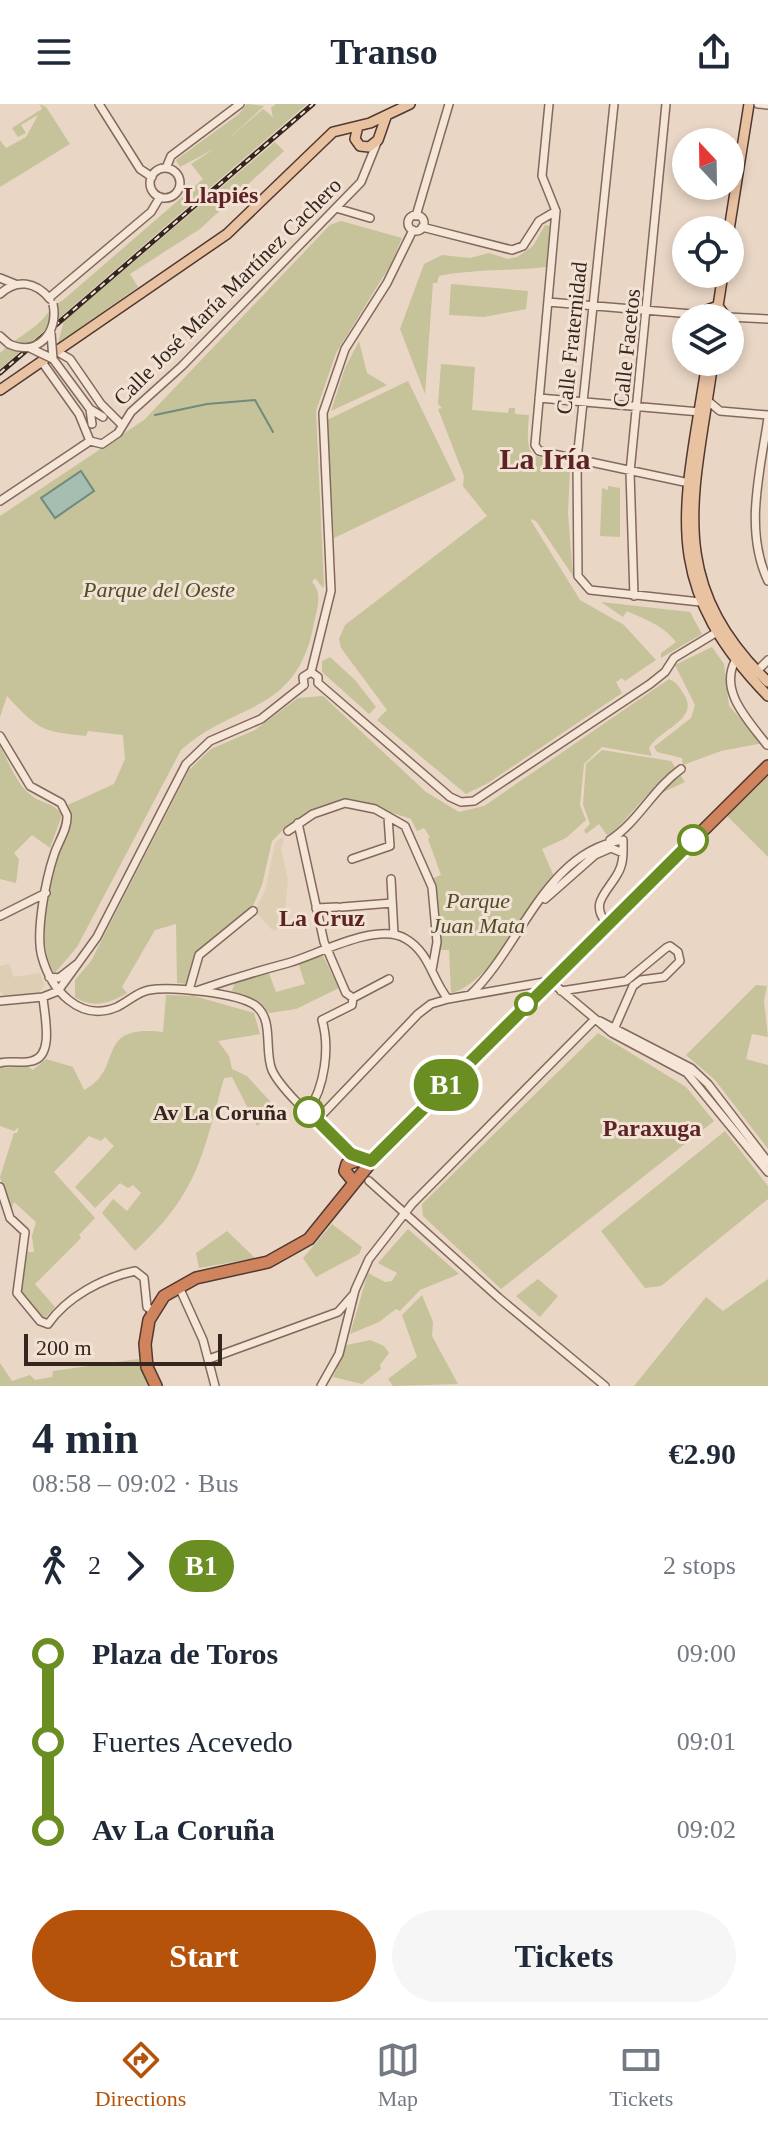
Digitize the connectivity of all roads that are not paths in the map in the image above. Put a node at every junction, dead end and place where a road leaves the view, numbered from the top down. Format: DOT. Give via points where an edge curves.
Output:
graph roads {
  1 [pos="99,104"];
  2 [pos="240,104"];
  3 [pos="410,104"];
  4 [pos="449,104"];
  5 [pos="549,104"];
  6 [pos="614,104"];
  7 [pos="666,104"];
  8 [pos="749,104"];
  9 [pos="758,104"];
  10 [pos="768,105"];
  11 [pos="390,113"];
  12 [pos="370,123"];
  13 [pos="358,126"];
  14 [pos="379,136"];
  15 [pos="166,168"];
  16 [pos="152,177"];
  17 [pos="160,197"];
  18 [pos="336,208"];
  19 [pos="556,211"];
  20 [pos="416,216"];
  21 [pos="731,216"];
  22 [pos="370,218"];
  23 [pos="422,227"];
  24 [pos="413,230"];
  25 [pos="0,278"];
  26 [pos="17,284"];
  27 [pos="0,294"];
  28 [pos="52,301"];
  29 [pos="548,302"];
  30 [pos="592,306"];
  31 [pos="648,310"];
  32 [pos="672,313"];
  33 [pos="744,318"];
  34 [pos="768,319"];
  35 [pos="51,333"];
  36 [pos="0,336"];
  37 [pos="6,344"];
  38 [pos="30,348"];
  39 [pos="54,355"];
  40 [pos="42,362"];
  41 [pos="707,376"];
  42 [pos="709,376"];
  43 [pos="0,390"];
  44 [pos="539,398"];
  45 [pos="708,401"];
  46 [pos="582,402"];
  47 [pos="638,407"];
  48 [pos="90,409"];
  49 [pos="720,411"];
  50 [pos="700,412"];
  51 [pos="114,415"];
  52 [pos="768,416"];
  53 [pos="103,417"];
  54 [pos="704,423"];
  55 [pos="121,424"];
  56 [pos="90,428"];
  57 [pos="90,441"];
  58 [pos="577,460"];
  59 [pos="630,472"];
  60 [pos="689,483"];
  61 [pos="0,501"];
  62 [pos="768,581"];
  63 [pos="634,596"];
  64 [pos="700,602"];
  65 [pos="719,631"];
  66 [pos="768,660"];
  67 [pos="735,661"];
  68 [pos="757,671"];
  69 [pos="311,672"];
  70 [pos="768,681"];
  71 [pos="318,683"];
  72 [pos="304,685"];
  73 [pos="768,696"];
  74 [pos="0,736"];
  75 [pos="767,745"];
  76 [pos="768,766"];
  77 [pos="681,769"];
  78 [pos="388,817"];
  79 [pos="298,823"];
  80 [pos="629,824"];
  81 [pos="288,831"];
  82 [pos="623,840"];
  83 [pos="604,843"];
  84 [pos="623,853"];
  85 [pos="352,859"];
  86 [pos="566,875"];
  87 [pos="391,879"];
  88 [pos="46,893"];
  89 [pos="35,899"];
  90 [pos="392,903"];
  91 [pos="44,907"];
  92 [pos="316,908"];
  93 [pos="253,911"];
  94 [pos="0,916"];
  95 [pos="607,924"];
  96 [pos="394,934"];
  97 [pos="327,949"];
  98 [pos="83,960"];
  99 [pos="645,968"];
  100 [pos="432,970"];
  101 [pos="49,977"];
  102 [pos="389,979"];
  103 [pos="487,979"];
  104 [pos="550,981"];
  105 [pos="650,981"];
  106 [pos="66,982"];
  107 [pos="222,982"];
  108 [pos="630,984"];
  109 [pos="192,990"];
  110 [pos="58,991"];
  111 [pos="561,991"];
  112 [pos="496,992"];
  113 [pos="218,996"];
  114 [pos="469,996"];
  115 [pos="44,997"];
  116 [pos="353,998"];
  117 [pos="448,999"];
  118 [pos="0,1001"];
  119 [pos="70,1001"];
  120 [pos="595,1019"];
  121 [pos="615,1027"];
  122 [pos="0,1063"];
  123 [pos="308,1111"];
  124 [pos="317,1120"];
  125 [pos="358,1159"];
  126 [pos="768,1162"];
  127 [pos="768,1172"];
  128 [pos="369,1181"];
  129 [pos="354,1182"];
  130 [pos="0,1187"];
  131 [pos="406,1213"];
  132 [pos="178,1285"];
  133 [pos="355,1290"];
  134 [pos="153,1311"];
  135 [pos="338,1312"];
  136 [pos="349,1317"];
  137 [pos="209,1359"];
  138 [pos="156,1386"];
  139 [pos="215,1386"];
  140 [pos="321,1386"];
  141 [pos="605,1386"];
  1 -- 16 [label="street" via="140,169"];
  2 -- 15 [label="street" via="171,156"];
  3 -- 11 [label="main road"];
  4 -- 20 [label="street"];
  5 -- 19 [label="street" via="542,176"];
  6 -- 30 [label="street, Calle Fraternidad"];
  7 -- 31 [label="street, Calle Facetos"];
  8 -- 21 [label="main road"];
  9 -- 10 [label="street"];
  11 -- 12 [label="main road"];
  11 -- 14 [label="main road"];
  12 -- 13 [label="main road"];
  12 -- 14 [label="main road"];
  13 -- 14 [label="main road" via="354,134 360,146 369,147"];
  13 -- 39 [label="main road" via="333,132 227,234"];
  14 -- 18 [label="street, Calle José María Martínez Cachero" via="365,176"];
  15 -- 16 [label="street"];
  15 -- 17 [label="street" via="177,174 180,184 171,197"];
  16 -- 17 [label="street" via="150,186"];
  17 -- 28 [label="street" via="151,212"];
  18 -- 22 [label="street"];
  18 -- 55 [label="street, Calle José María Martínez Cachero"];
  19 -- 23 [label="street" via="512,250"];
  19 -- 29 [label="street"];
  20 -- 23 [label="street"];
  20 -- 24 [label="street" via="408,220"];
  23 -- 24 [label="street"];
  24 -- 69 [label="street" via="345,349 323,413 331,591"];
  25 -- 26 [label="street"];
  26 -- 27 [label="street"];
  26 -- 28 [label="street" via="34,285"];
  28 -- 35 [label="street, bridge"];
  29 -- 30 [label="street"];
  29 -- 44 [label="street"];
  30 -- 31 [label="street"];
  30 -- 46 [label="street, Calle Fraternidad"];
  31 -- 32 [label="street"];
  31 -- 47 [label="street, Calle Facetos"];
  33 -- 34 [label="street"];
  35 -- 38 [label="street, bridge"];
  35 -- 39 [label="street, bridge"];
  36 -- 37 [label="street"];
  37 -- 38 [label="street, bridge"];
  38 -- 39 [label="street, bridge"];
  39 -- 40 [label="main road"];
  39 -- 48 [label="street"];
  39 -- 51 [label="street" via="70,359"];
  40 -- 43 [label="main road"];
  40 -- 56 [label="street"];
  41 -- 50 [label="main road"];
  42 -- 45 [label="main road"];
  44 -- 46 [label="street"];
  44 -- 58 [label="street" via="533,438 539,451"];
  45 -- 49 [label="street"];
  45 -- 54 [label="main road"];
  46 -- 47 [label="street"];
  46 -- 58 [label="street, Calle Fraternidad"];
  47 -- 50 [label="street"];
  47 -- 59 [label="street, Calle Facetos"];
  48 -- 53 [label="street"];
  48 -- 56 [label="street"];
  49 -- 52 [label="street"];
  49 -- 54 [label="street"];
  50 -- 60 [label="main road"];
  51 -- 53 [label="street"];
  51 -- 55 [label="street"];
  52 -- 62 [label="street" via="755,513 757,546"];
  53 -- 56 [label="street"];
  54 -- 65 [label="main road" via="693,535 701,580"];
  55 -- 57 [label="street" via="107,442"];
  56 -- 57 [label="street"];
  57 -- 61 [label="street"];
  58 -- 59 [label="street"];
  58 -- 63 [label="street, Calle Fraternidad" via="578,576 590,590"];
  59 -- 60 [label="street"];
  59 -- 63 [label="street, Calle Facetos"];
  60 -- 64 [label="main road" via="686,540"];
  63 -- 64 [label="street"];
  64 -- 65 [label="main road"];
  65 -- 67 [label="main road"];
  65 -- 68 [label="main road"];
  65 -- 71 [label="street" via="674,658 650,684 467,802 450,797"];
  66 -- 68 [label="street"];
  67 -- 73 [label="main road"];
  67 -- 75 [label="street" via="729,679 734,699"];
  68 -- 70 [label="main road"];
  69 -- 71 [label="street"];
  69 -- 72 [label="street" via="303,677"];
  71 -- 72 [label="street"];
  72 -- 98 [label="street" via="261,719 210,741 186,764"];
  74 -- 88 [label="street" via="30,786 61,803 67,815"];
  76 -- 95 [label="highway"];
  77 -- 80 [label="street" via="662,783"];
  78 -- 79 [label="street" via="345,803"];
  78 -- 85 [label="street" via="390,846"];
  78 -- 100 [label="street" via="405,826 432,887 437,942"];
  79 -- 81 [label="street"];
  79 -- 92 [label="street"];
  80 -- 82 [label="street"];
  80 -- 83 [label="street"];
  82 -- 83 [label="street"];
  82 -- 84 [label="street"];
  83 -- 86 [label="street"];
  84 -- 86 [label="street" via="617,848 604,850"];
  84 -- 95 [label="street" via="619,871 598,905"];
  86 -- 103 [label="street" via="535,909"];
  87 -- 90 [label="street"];
  88 -- 89 [label="street"];
  88 -- 91 [label="street"];
  89 -- 91 [label="street"];
  89 -- 94 [label="street"];
  90 -- 92 [label="street"];
  90 -- 96 [label="street"];
  91 -- 101 [label="street" via="40,946"];
  92 -- 97 [label="street"];
  93 -- 109 [label="street" via="199,955"];
  95 -- 104 [label="highway"];
  96 -- 97 [label="street" via="341,941"];
  96 -- 100 [label="street" via="412,943"];
  97 -- 107 [label="street"];
  97 -- 116 [label="street"];
  98 -- 101 [label="street" via="59,978"];
  98 -- 106 [label="street"];
  99 -- 105 [label="street"];
  99 -- 105 [label="street" via="670,946 681,957 664,977"];
  99 -- 108 [label="street"];
  100 -- 117 [label="street"];
  101 -- 110 [label="street"];
  101 -- 115 [label="street"];
  102 -- 116 [label="street"];
  103 -- 112 [label="street"];
  103 -- 114 [label="street"];
  104 -- 111 [label="street"];
  104 -- 112 [label="street"];
  104 -- 125 [label="highway"];
  105 -- 108 [label="street"];
  106 -- 110 [label="street"];
  106 -- 119 [label="street"];
  107 -- 109 [label="street"];
  107 -- 113 [label="street"];
  108 -- 111 [label="street"];
  108 -- 121 [label="street"];
  109 -- 113 [label="street"];
  109 -- 119 [label="street" via="147,990 103,1010"];
  110 -- 115 [label="street"];
  110 -- 119 [label="street"];
  111 -- 120 [label="street"];
  112 -- 114 [label="street"];
  113 -- 123 [label="street" via="260,1010 268,1058 278,1079"];
  114 -- 117 [label="street"];
  115 -- 118 [label="street"];
  115 -- 119 [label="street"];
  115 -- 122 [label="street" via="43,1054 34,1061"];
  116 -- 123 [label="street" via="352,1005 322,1020 326,1054"];
  117 -- 124 [label="street" via="418,1014"];
  120 -- 121 [label="street"];
  120 -- 127 [label="street" via="687,1073"];
  120 -- 131 [label="street"];
  121 -- 126 [label="street" via="691,1068"];
  123 -- 124 [label="street"];
  124 -- 125 [label="street"];
  125 -- 128 [label="street"];
  125 -- 129 [label="highway"];
  125 -- 129 [label="highway" via="345,1171"];
  128 -- 129 [label="street"];
  128 -- 131 [label="street"];
  129 -- 132 [label="highway" via="299,1246 268,1262"];
  130 -- 134 [label="street" via="10,1218 25,1232 17,1293 43,1324 100,1283 135,1271 144,1278 147,1307"];
  131 -- 133 [label="street" via="369,1259"];
  131 -- 141 [label="street"];
  132 -- 134 [label="highway"];
  132 -- 137 [label="street"];
  133 -- 135 [label="street"];
  133 -- 136 [label="street"];
  134 -- 138 [label="highway" via="145,1344"];
  135 -- 136 [label="street"];
  135 -- 137 [label="street"];
  136 -- 140 [label="street" via="339,1354"];
  137 -- 139 [label="street"];
}
